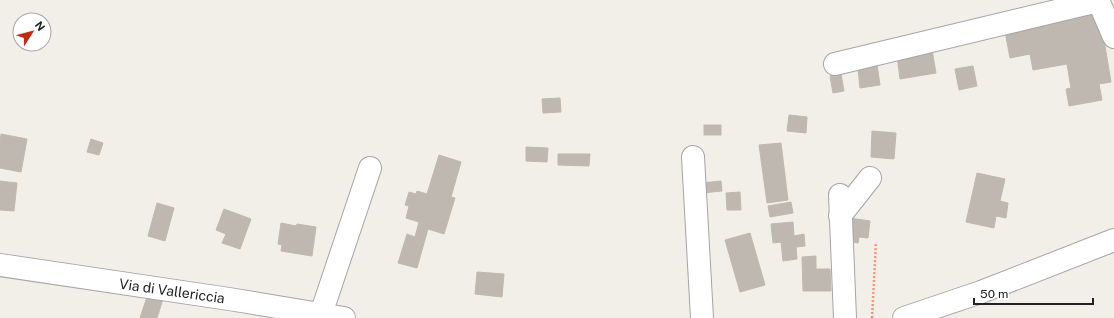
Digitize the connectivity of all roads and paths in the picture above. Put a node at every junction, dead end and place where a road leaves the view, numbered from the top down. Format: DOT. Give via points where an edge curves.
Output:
graph roads {
  1 [pos="1098,1"];
  2 [pos="1114,37"];
  3 [pos="834,64"];
  4 [pos="693,157"];
  5 [pos="370,168"];
  6 [pos="870,178"];
  7 [pos="1114,240"];
  8 [pos="876,242"];
  9 [pos="0,265"];
  10 [pos="321,314"];
  11 [pos="344,318"];
  12 [pos="702,318"];
  13 [pos="845,318"];
  14 [pos="872,318"];
  15 [pos="904,318"];
  1 -- 2 [label="street"];
  1 -- 3 [label="street"];
  4 -- 12 [label="street"];
  5 -- 10 [label="street"];
  6 -- 13 [label="street" via="840,206"];
  7 -- 15 [label="street" via="981,292"];
  8 -- 14 [label="path"];
  9 -- 10 [label="street, Via di Vallericcia"];
  10 -- 11 [label="street, Via di Vallericcia"];
}
